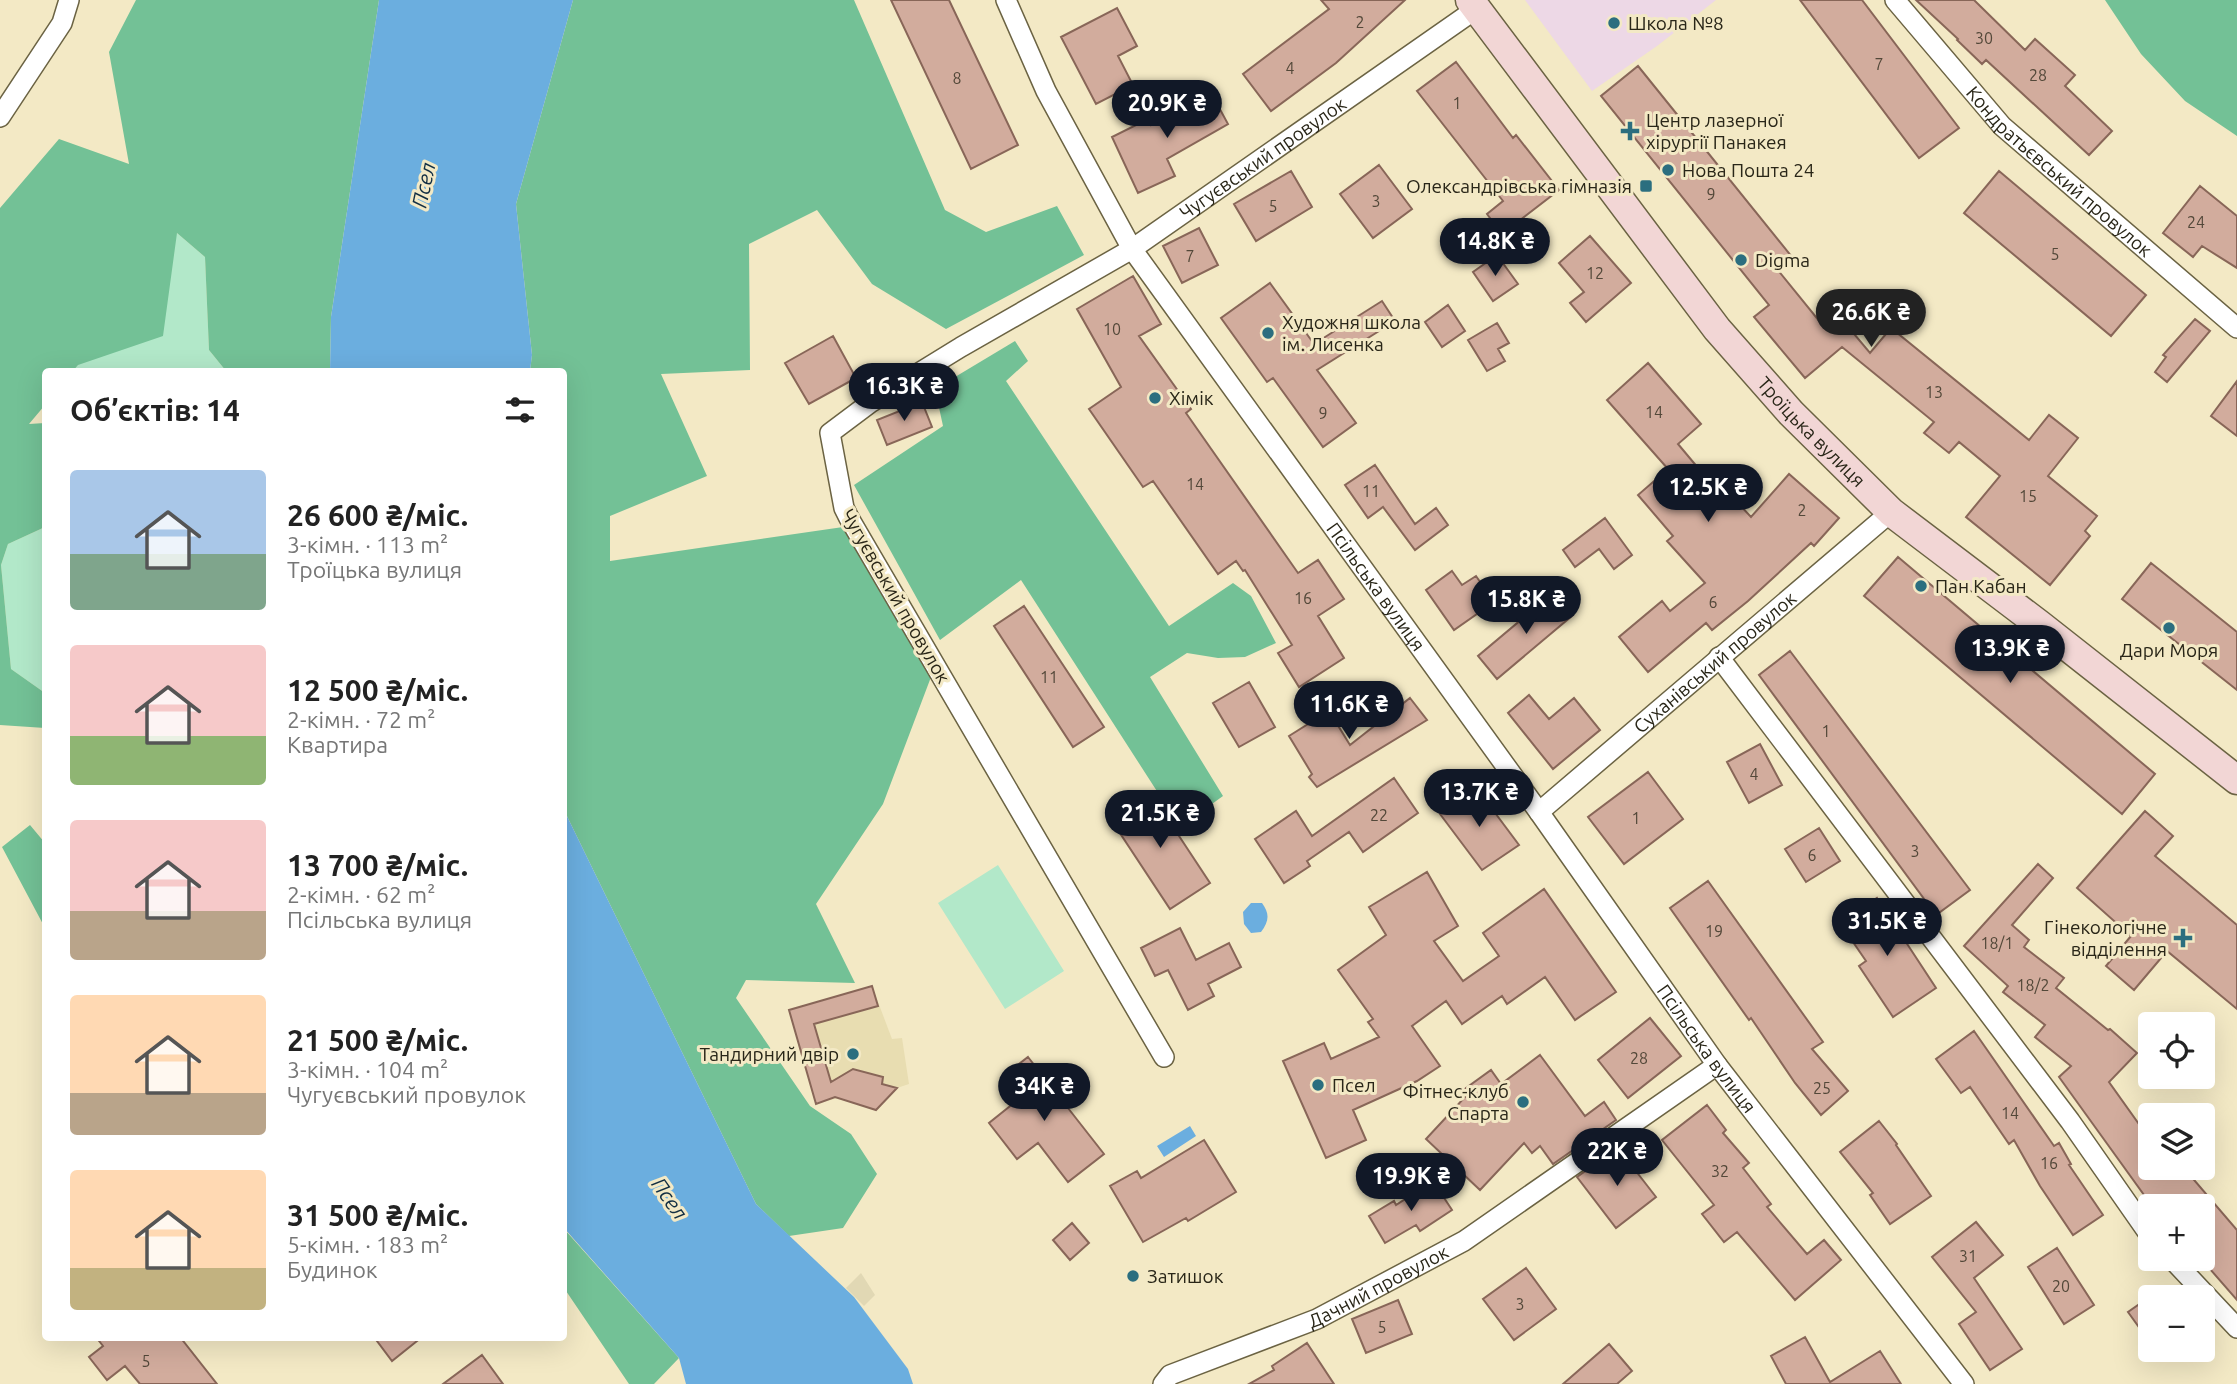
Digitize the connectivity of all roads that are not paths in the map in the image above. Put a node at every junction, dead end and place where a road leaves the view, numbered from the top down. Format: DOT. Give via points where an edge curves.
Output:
graph roads {
  1 [pos="69,0"];
  2 [pos="1006,0"];
  3 [pos="1895,0"];
  4 [pos="1473,4"];
  5 [pos="0,117"];
  6 [pos="1132,249"];
  7 [pos="2237,328"];
  8 [pos="1891,512"];
  9 [pos="1719,657"];
  10 [pos="2237,780"];
  11 [pos="1539,812"];
  12 [pos="1164,1057"];
  13 [pos="1717,1065"];
  14 [pos="2138,1218"];
  15 [pos="2183,1271"];
  16 [pos="2237,1328"];
  17 [pos="1163,1384"];
  18 [pos="1964,1384"];
  1 -- 5 [label="street" via="62,23"];
  2 -- 6 [label="street, Псільська вулиця" via="1046,91"];
  3 -- 7 [label="street, Кондратьєвський провулок" via="2002,126"];
  4 -- 6 [label="street, Чугуєвський провулок"];
  4 -- 8 [label="main road, Троїцька вулиця" via="1717,329 1791,413"];
  6 -- 11 [label="street, Псільська вулиця"];
  6 -- 12 [label="street, Чугуєвський провулок" via="950,354 830,433 849,518"];
  8 -- 9 [label="street, Суханівський провулок"];
  8 -- 10 [label="main road, Троїцька вулиця"];
  9 -- 11 [label="street, Суханівський провулок"];
  9 -- 14 [label="street" via="2070,1121"];
  11 -- 13 [label="street, Псільська вулиця"];
  13 -- 17 [label="street, Дачний провулок" via="1464,1241 1317,1319 1170,1375"];
  13 -- 18 [label="street, Псільська вулиця"];
  15 -- 16 [label="street"];
}
